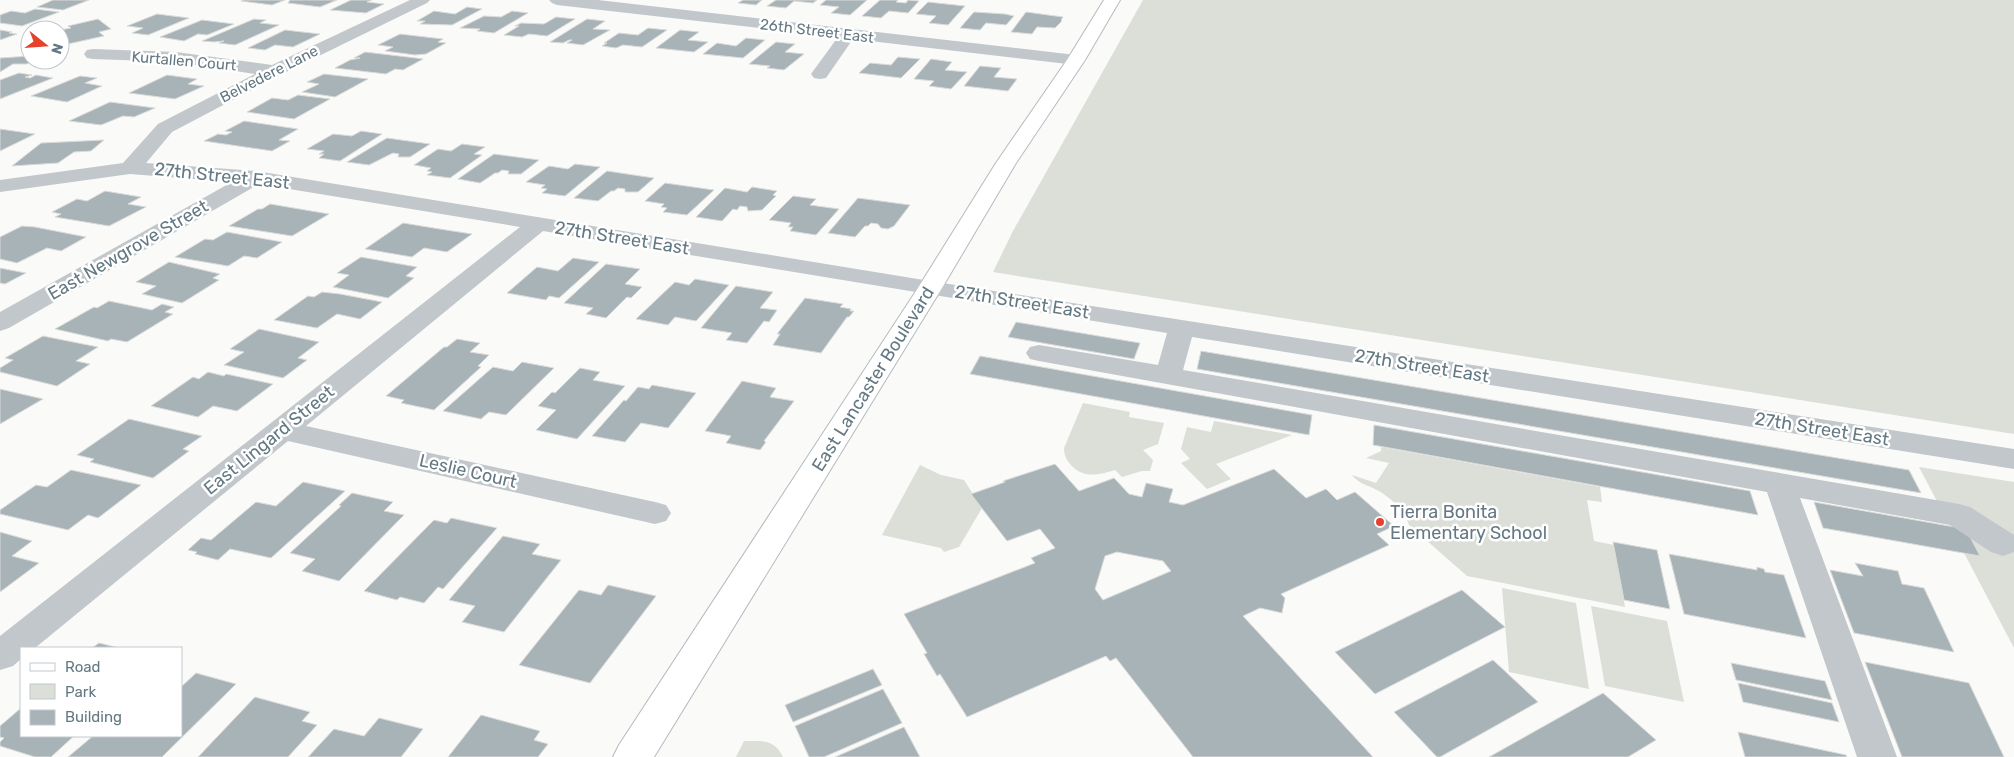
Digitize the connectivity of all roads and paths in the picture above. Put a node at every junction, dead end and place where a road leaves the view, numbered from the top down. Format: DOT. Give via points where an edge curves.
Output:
graph roads {
  1 [pos="422,0"];
  2 [pos="557,0"];
  3 [pos="1112,0"];
  4 [pos="848,35"];
  5 [pos="93,54"];
  6 [pos="1076,60"];
  7 [pos="274,71"];
  8 [pos="820,74"];
  9 [pos="130,168"];
  10 [pos="256,177"];
  11 [pos="0,186"];
  12 [pos="538,224"];
  13 [pos="930,288"];
  14 [pos="0,323"];
  15 [pos="1182,328"];
  16 [pos="1039,353"];
  17 [pos="1168,376"];
  18 [pos="282,430"];
  19 [pos="2014,459"];
  20 [pos="1779,483"];
  21 [pos="655,513"];
  22 [pos="2010,551"];
  23 [pos="0,656"];
  24 [pos="633,757"];
  25 [pos="1877,757"];
  1 -- 7 [label="street, Belvedere Lane"];
  2 -- 4 [label="street, 26th Street East"];
  3 -- 6 [label="main road, East Lancaster Boulevard"];
  4 -- 6 [label="street, 26th Street East"];
  4 -- 8 [label="street"];
  5 -- 7 [label="street, Kurtallen Court" via="176,57"];
  6 -- 13 [label="main road, East Lancaster Boulevard" via="1006,163"];
  7 -- 9 [label="street, Belvedere Lane" via="165,128"];
  9 -- 10 [label="street, 27th Street East"];
  9 -- 11 [label="street, 27th Street East"];
  10 -- 12 [label="street, 27th Street East"];
  10 -- 14 [label="street, East Newgrove Street"];
  12 -- 13 [label="street, 27th Street East"];
  12 -- 18 [label="street, East Lingard Street"];
  13 -- 15 [label="street, 27th Street East"];
  13 -- 24 [label="main road, East Lancaster Boulevard"];
  15 -- 17 [label="street"];
  15 -- 19 [label="street, 27th Street East"];
  16 -- 17 [label="street"];
  17 -- 20 [label="street"];
  18 -- 21 [label="street, Leslie Court"];
  18 -- 23 [label="street, East Lingard Street"];
  20 -- 22 [label="street" via="1959,515"];
  20 -- 25 [label="street"];
}
